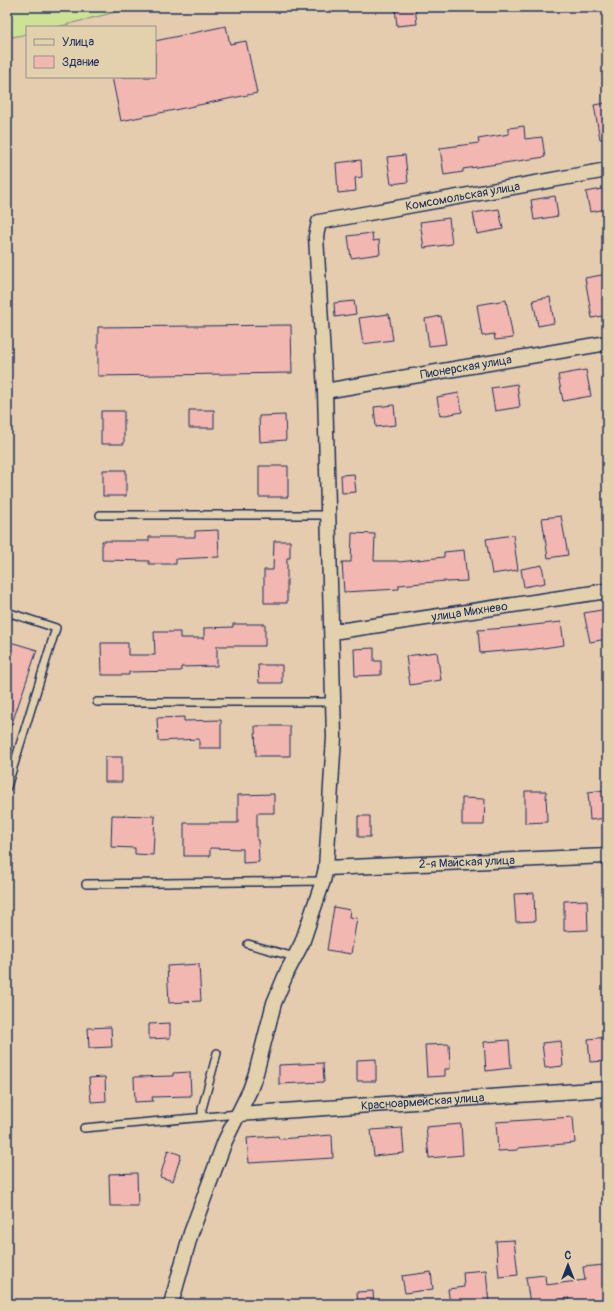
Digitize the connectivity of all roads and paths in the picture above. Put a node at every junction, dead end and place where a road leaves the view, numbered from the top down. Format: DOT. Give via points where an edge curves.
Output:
graph roads {
  1 [pos="607,170"];
  2 [pos="607,343"];
  3 [pos="325,391"];
  4 [pos="100,515"];
  5 [pos="328,515"];
  6 [pos="607,591"];
  7 [pos="7,612"];
  8 [pos="332,632"];
  9 [pos="97,702"];
  10 [pos="333,702"];
  11 [pos="7,787"];
  12 [pos="607,856"];
  13 [pos="325,875"];
  14 [pos="86,884"];
  15 [pos="248,944"];
  16 [pos="295,957"];
  17 [pos="217,1053"];
  18 [pos="607,1088"];
  19 [pos="238,1114"];
  20 [pos="202,1117"];
  21 [pos="84,1128"];
  22 [pos="170,1304"];
  1 -- 3 [label="street, Комсомольская улица" via="319,222 316,236"];
  2 -- 3 [label="street, Пионерская улица"];
  3 -- 5 [label="street"];
  4 -- 5 [label="lane"];
  5 -- 8 [label="street"];
  6 -- 8 [label="street, улица Михнево"];
  7 -- 11 [label="lane" via="56,628"];
  8 -- 10 [label="street"];
  9 -- 10 [label="lane"];
  10 -- 13 [label="street" via="334,737"];
  12 -- 13 [label="street, 2-я Майская улица"];
  13 -- 14 [label="lane"];
  13 -- 16 [label="street"];
  15 -- 16 [label="lane"];
  16 -- 19 [label="street" via="274,1003 256,1073"];
  17 -- 20 [label="lane"];
  18 -- 19 [label="street, Красноармейская улица"];
  19 -- 20 [label="lane"];
  19 -- 22 [label="street" via="190,1232"];
  20 -- 21 [label="lane"];
}
